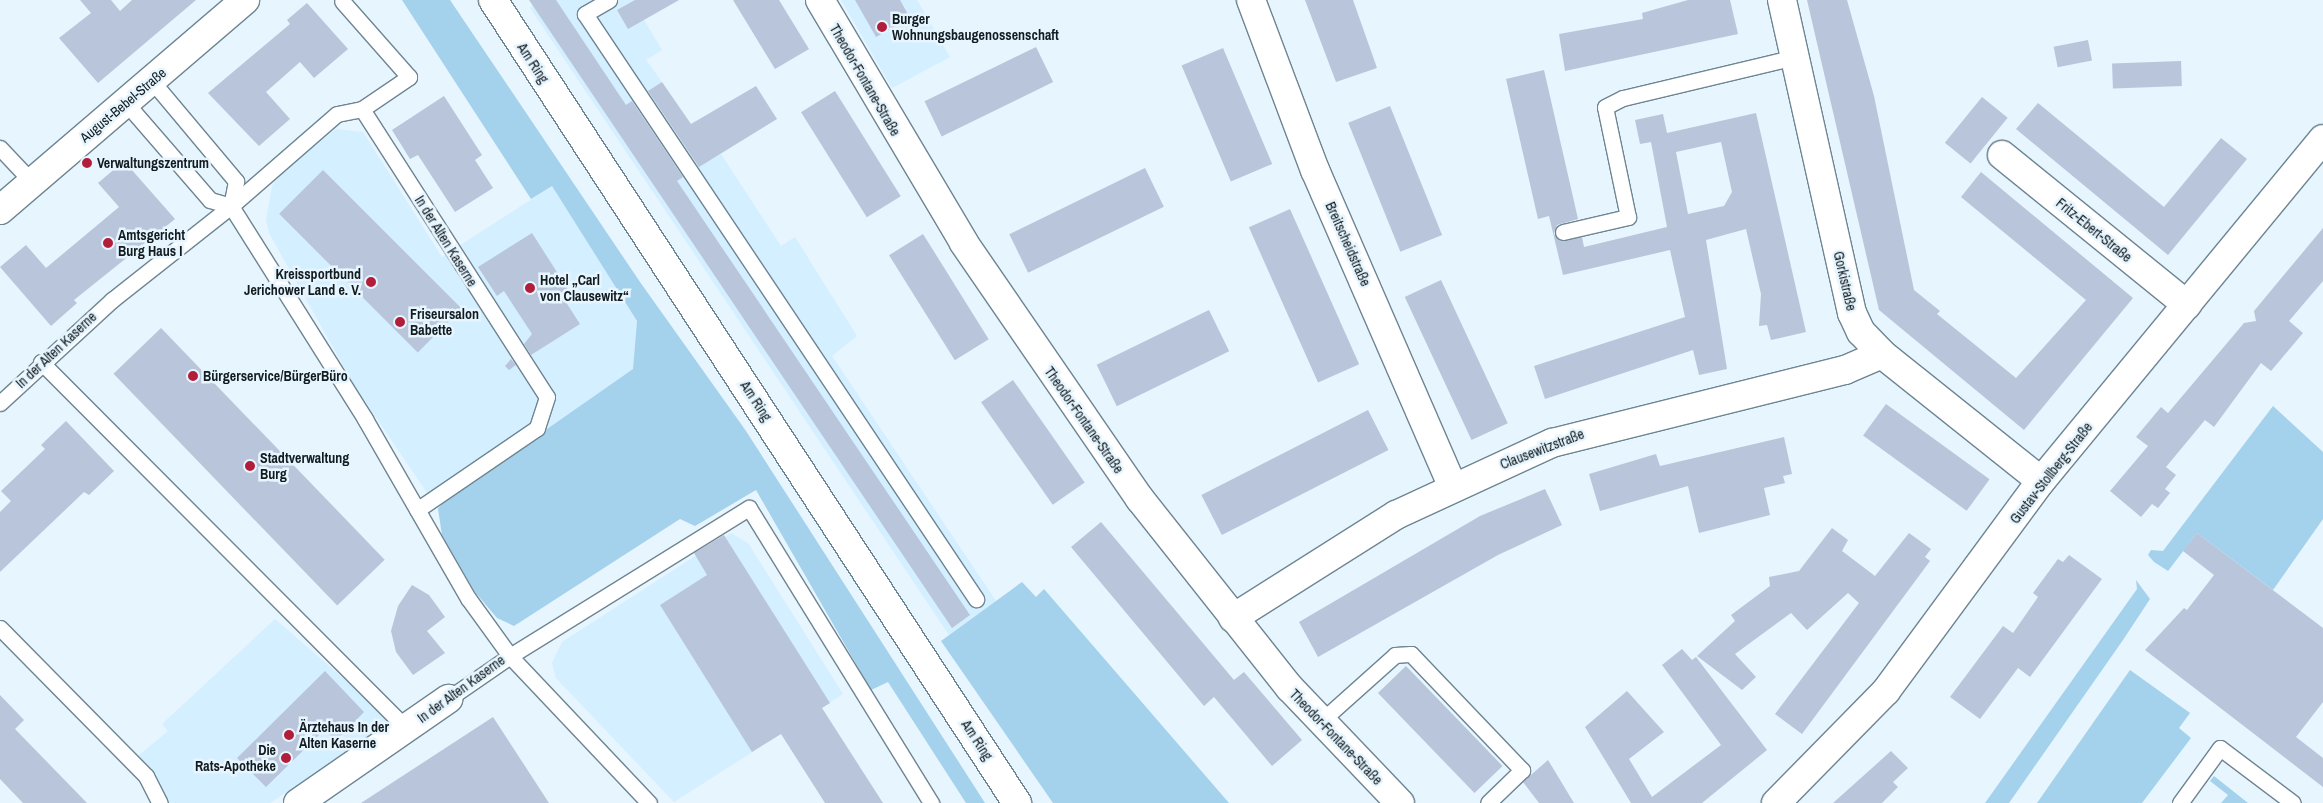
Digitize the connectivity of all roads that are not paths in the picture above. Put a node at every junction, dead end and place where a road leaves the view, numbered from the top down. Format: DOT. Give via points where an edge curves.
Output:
graph roads {
  1 [pos="245,0"];
  2 [pos="493,0"];
  3 [pos="609,0"];
  4 [pos="820,0"];
  5 [pos="1251,0"];
  6 [pos="1782,0"];
  7 [pos="342,1"];
  8 [pos="1795,57"];
  9 [pos="152,81"];
  10 [pos="126,103"];
  11 [pos="362,109"];
  12 [pos="2323,139"];
  13 [pos="0,148"];
  14 [pos="2002,155"];
  15 [pos="32,182"];
  16 [pos="231,206"];
  17 [pos="0,210"];
  18 [pos="1564,232"];
  19 [pos="2187,305"];
  20 [pos="1882,354"];
  21 [pos="41,362"];
  22 [pos="0,403"];
  23 [pos="2041,481"];
  24 [pos="1452,486"];
  25 [pos="417,510"];
  26 [pos="976,598"];
  27 [pos="1233,618"];
  28 [pos="0,628"];
  29 [pos="510,656"];
  30 [pos="448,699"];
  31 [pos="1319,723"];
  32 [pos="407,729"];
  33 [pos="160,803"];
  34 [pos="298,803"];
  35 [pos="649,803"];
  36 [pos="931,803"];
  37 [pos="1017,803"];
  38 [pos="1400,803"];
  39 [pos="1488,803"];
  40 [pos="1776,803"];
  41 [pos="2180,803"];
  42 [pos="2293,803"];
  1 -- 9 [label="street, August-Bebel-Straße"];
  2 -- 37 [label="street, Am Ring"];
  3 -- 26 [label="lane" via="585,14"];
  4 -- 27 [label="street, Theodor-Fontane-Straße" via="918,169 1047,367 1140,499"];
  5 -- 24 [label="street, Breitscheidstraße" via="1315,170"];
  6 -- 8 [label="street, Gorkistraße"];
  7 -- 11 [label="lane, In der Alten Kaserne" via="408,77"];
  8 -- 18 [label="lane" via="1623,98 1605,106 1628,217"];
  8 -- 20 [label="street, Gorkistraße" via="1852,314 1861,332"];
  9 -- 10 [label="street, August-Bebel-Straße"];
  9 -- 16 [label="lane" via="236,181"];
  10 -- 15 [label="street, August-Bebel-Straße"];
  10 -- 16 [label="lane" via="210,200"];
  11 -- 16 [label="lane, In der Alten Kaserne" via="337,114"];
  11 -- 25 [label="lane, In der Alten Kaserne" via="548,397 537,428"];
  12 -- 19 [label="street, Gustav-Stollberg-Straße"];
  13 -- 15 [label="lane"];
  14 -- 19 [label="street, Fritz-Ebert-Straße"];
  15 -- 17 [label="street, August-Bebel-Straße"];
  16 -- 21 [label="lane, In der Alten Kaserne"];
  16 -- 25 [label="lane, In der Alten Kaserne"];
  19 -- 23 [label="street, Gustav-Stollberg-Straße"];
  20 -- 23 [label="street, Gorkistraße"];
  20 -- 24 [label="street, Clausewitzstraße" via="1845,370 1581,433"];
  21 -- 22 [label="lane, In der Alten Kaserne"];
  21 -- 32 [label="lane"];
  23 -- 40 [label="street, Gustav-Stollberg-Straße" via="1886,691"];
  24 -- 27 [label="street, Clausewitzstraße" via="1348,543"];
  25 -- 29 [label="lane, In der Alten Kaserne" via="468,598"];
  27 -- 31 [label="street, Theodor-Fontane-Straße"];
  28 -- 33 [label="lane" via="146,776"];
  29 -- 30 [label="lane, In der Alten Kaserne"];
  29 -- 35 [label="lane"];
  29 -- 36 [label="lane" via="749,508"];
  30 -- 32 [label="street, In der Alten Kaserne"];
  31 -- 38 [label="street, Theodor-Fontane-Straße"];
  31 -- 39 [label="lane" via="1395,655 1411,654 1522,770"];
  32 -- 34 [label="street, In der Alten Kaserne"];
  41 -- 42 [label="lane" via="2220,748"];
}
